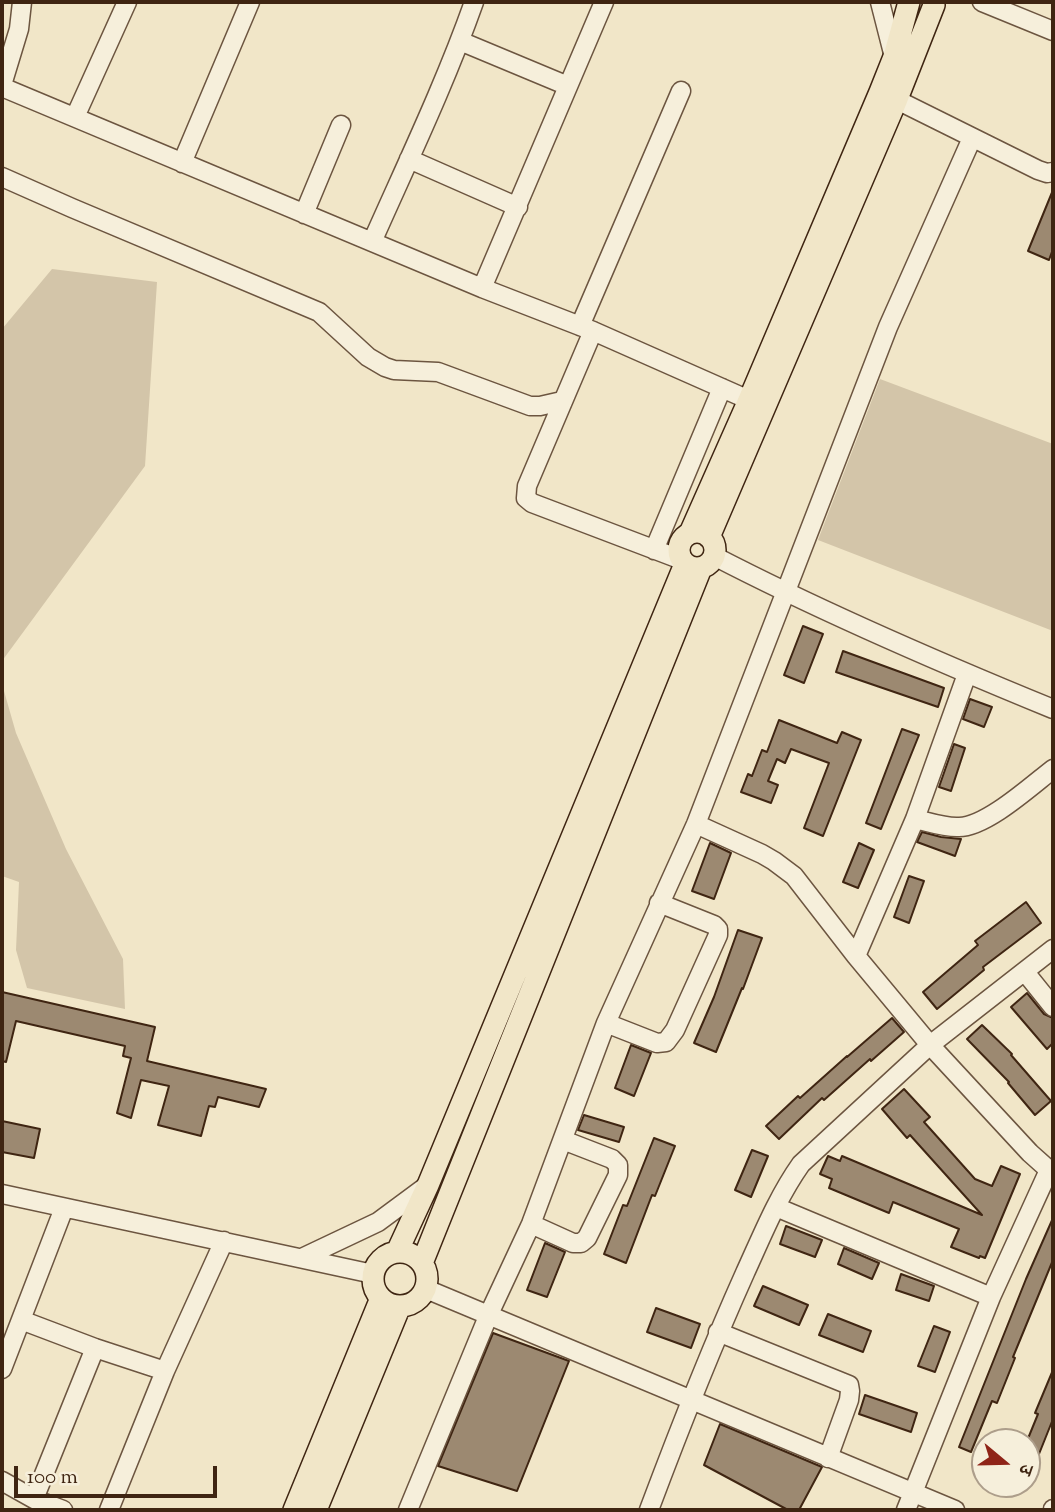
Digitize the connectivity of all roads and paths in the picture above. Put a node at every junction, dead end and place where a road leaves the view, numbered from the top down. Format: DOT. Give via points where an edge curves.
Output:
graph roads {
  1 [pos="22,2"];
  2 [pos="127,2"];
  3 [pos="250,2"];
  4 [pos="474,2"];
  5 [pos="604,2"];
  6 [pos="880,2"];
  7 [pos="909,2"];
  8 [pos="982,2"];
  9 [pos="932,3"];
  10 [pos="1053,31"];
  11 [pos="460,41"];
  12 [pos="894,57"];
  13 [pos="2,86"];
  14 [pos="568,86"];
  15 [pos="681,91"];
  16 [pos="888,95"];
  17 [pos="75,117"];
  18 [pos="341,125"];
  19 [pos="972,138"];
  20 [pos="409,159"];
  21 [pos="183,163"];
  22 [pos="1053,172"];
  23 [pos="2,177"];
  24 [pos="518,207"];
  25 [pos="304,214"];
  26 [pos="372,242"];
  27 [pos="482,288"];
  28 [pos="586,329"];
  29 [pos="722,388"];
  30 [pos="749,400"];
  31 [pos="562,401"];
  32 [pos="654,550"];
  33 [pos="697,553"];
  34 [pos="786,593"];
  35 [pos="967,674"];
  36 [pos="1053,709"];
  37 [pos="1053,769"];
  38 [pos="915,819"];
  39 [pos="696,824"];
  40 [pos="659,903"];
  41 [pos="1053,949"];
  42 [pos="856,956"];
  43 [pos="1025,972"];
  44 [pos="1053,1007"];
  45 [pos="606,1023"];
  46 [pos="930,1045"];
  47 [pos="563,1140"];
  48 [pos="1051,1170"];
  49 [pos="428,1185"];
  50 [pos="2,1194"];
  51 [pos="775,1207"];
  52 [pos="64,1208"];
  53 [pos="531,1224"];
  54 [pos="224,1241"];
  55 [pos="397,1252"];
  56 [pos="302,1258"];
  57 [pos="422,1263"];
  58 [pos="373,1274"];
  59 [pos="426,1289"];
  60 [pos="991,1297"];
  61 [pos="391,1302"];
  62 [pos="489,1314"];
  63 [pos="21,1321"];
  64 [pos="718,1332"];
  65 [pos="95,1349"];
  66 [pos="2,1369"];
  67 [pos="165,1371"];
  68 [pos="691,1401"];
  69 [pos="828,1458"];
  70 [pos="2,1481"];
  71 [pos="912,1493"];
  72 [pos="34,1499"];
  73 [pos="63,1510"];
  74 [pos="109,1510"];
  75 [pos="294,1510"];
  76 [pos="316,1510"];
  77 [pos="408,1510"];
  78 [pos="649,1510"];
  79 [pos="906,1510"];
  80 [pos="955,1510"];
  1 -- 13 [label="street"];
  2 -- 17 [label="street"];
  3 -- 21 [label="street"];
  4 -- 11 [label="street"];
  5 -- 14 [label="street"];
  6 -- 12 [label="street"];
  7 -- 12 [label="main road"];
  8 -- 10 [label="street"];
  9 -- 16 [label="main road"];
  11 -- 14 [label="street"];
  11 -- 20 [label="street"];
  12 -- 16 [label="main road"];
  13 -- 17 [label="street"];
  14 -- 24 [label="street"];
  15 -- 28 [label="street"];
  16 -- 19 [label="street"];
  16 -- 30 [label="main road"];
  16 -- 33 [label="main road"];
  17 -- 21 [label="street"];
  18 -- 25 [label="street"];
  19 -- 22 [label="street" via="1038,170"];
  19 -- 34 [label="street" via="888,327"];
  20 -- 24 [label="street"];
  20 -- 26 [label="street"];
  21 -- 25 [label="street"];
  23 -- 31 [label="street" via="319,312 385,367 438,372 530,406"];
  24 -- 27 [label="street"];
  25 -- 26 [label="street"];
  26 -- 27 [label="street"];
  27 -- 28 [label="street"];
  28 -- 29 [label="street"];
  28 -- 31 [label="street"];
  29 -- 30 [label="street"];
  29 -- 32 [label="street"];
  30 -- 33 [label="main road"];
  31 -- 32 [label="street" via="526,498"];
  32 -- 33 [label="street"];
  33 -- 34 [label="street"];
  33 -- 49 [label="main road"];
  33 -- 57 [label="main road"];
  34 -- 35 [label="street"];
  34 -- 39 [label="street"];
  35 -- 36 [label="street"];
  35 -- 38 [label="street"];
  37 -- 38 [label="street" via="974,824 958,828"];
  38 -- 42 [label="street"];
  39 -- 40 [label="street"];
  39 -- 42 [label="street" via="785,869"];
  40 -- 45 [label="street"];
  40 -- 45 [label="street" via="714,925 718,935 666,1042 657,1043"];
  41 -- 43 [label="street"];
  42 -- 46 [label="street"];
  43 -- 44 [label="street"];
  43 -- 46 [label="street"];
  45 -- 47 [label="street"];
  46 -- 48 [label="street"];
  46 -- 51 [label="street" via="801,1164"];
  47 -- 53 [label="street"];
  47 -- 53 [label="street" via="612,1159 618,1165 618,1175 581,1243"];
  48 -- 60 [label="street"];
  49 -- 55 [label="main road"];
  49 -- 56 [label="street" via="378,1222"];
  50 -- 52 [label="street"];
  51 -- 60 [label="street"];
  51 -- 64 [label="street"];
  52 -- 54 [label="street"];
  52 -- 63 [label="street"];
  53 -- 62 [label="street"];
  54 -- 56 [label="street"];
  54 -- 67 [label="street"];
  55 -- 57 [label="main road" via="411,1254"];
  55 -- 58 [label="main road" via="382,1259"];
  56 -- 58 [label="street"];
  57 -- 59 [label="main road"];
  58 -- 61 [label="main road" via="376,1291"];
  59 -- 61 [label="main road" via="416,1301"];
  59 -- 62 [label="street"];
  60 -- 71 [label="street"];
  61 -- 75 [label="main road"];
  61 -- 76 [label="main road"];
  62 -- 68 [label="street"];
  62 -- 77 [label="street"];
  63 -- 65 [label="street"];
  63 -- 66 [label="street"];
  64 -- 68 [label="street"];
  64 -- 69 [label="street" via="849,1385 849,1400"];
  65 -- 67 [label="street"];
  65 -- 72 [label="street"];
  67 -- 74 [label="street"];
  68 -- 69 [label="street"];
  68 -- 78 [label="street"];
  69 -- 71 [label="street"];
  70 -- 72 [label="street"];
  71 -- 79 [label="street"];
  71 -- 80 [label="street"];
  72 -- 73 [label="street"];
}
